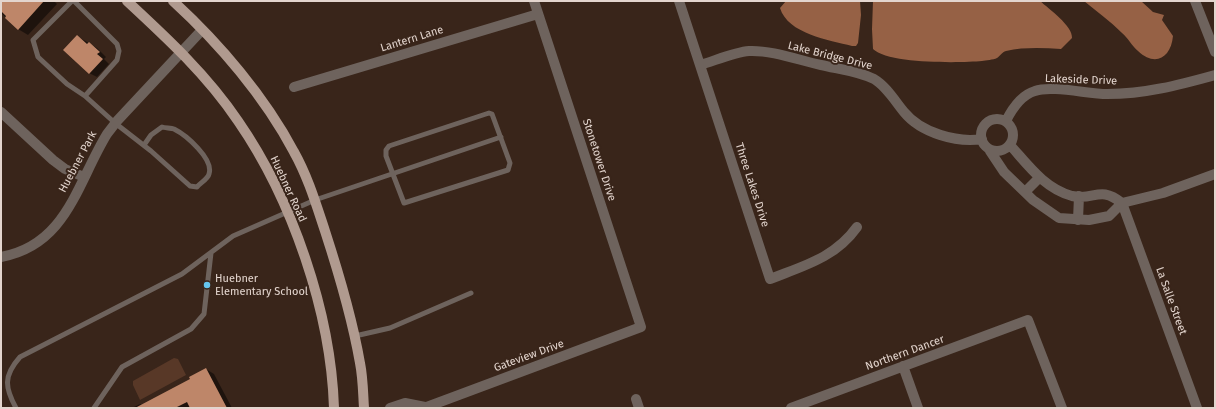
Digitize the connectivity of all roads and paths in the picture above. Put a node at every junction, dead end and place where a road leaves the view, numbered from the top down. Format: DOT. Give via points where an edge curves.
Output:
graph roads {
  1 [pos="73,1"];
  2 [pos="127,1"];
  3 [pos="173,1"];
  4 [pos="534,1"];
  5 [pos="679,1"];
  6 [pos="1196,1"];
  7 [pos="538,14"];
  8 [pos="202,30"];
  9 [pos="182,52"];
  10 [pos="1215,52"];
  11 [pos="700,65"];
  12 [pos="1215,75"];
  13 [pos="294,87"];
  14 [pos="85,96"];
  15 [pos="1,112"];
  16 [pos="1006,121"];
  17 [pos="115,123"];
  18 [pos="501,137"];
  19 [pos="982,139"];
  20 [pos="144,145"];
  21 [pos="1010,145"];
  22 [pos="990,151"];
  23 [pos="392,174"];
  24 [pos="1215,174"];
  25 [pos="84,178"];
  26 [pos="1039,178"];
  27 [pos="1025,192"];
  28 [pos="1079,196"];
  29 [pos="315,200"];
  30 [pos="1122,203"];
  31 [pos="287,211"];
  32 [pos="1078,220"];
  33 [pos="857,228"];
  34 [pos="211,253"];
  35 [pos="1,257"];
  36 [pos="471,294"];
  37 [pos="641,327"];
  38 [pos="355,336"];
  39 [pos="903,366"];
  40 [pos="16,408"];
  41 [pos="94,408"];
  42 [pos="334,408"];
  43 [pos="364,408"];
  44 [pos="390,408"];
  45 [pos="425,408"];
  46 [pos="791,408"];
  47 [pos="918,408"];
  48 [pos="1062,408"];
  49 [pos="1197,408"];
  1 -- 14 [label="lane" via="117,44 119,51 117,60"];
  1 -- 14 [label="lane" via="33,40 38,57 67,84"];
  2 -- 9 [label="main road, Huebner Road"];
  3 -- 8 [label="main road, Huebner Road"];
  4 -- 7 [label="street, Stonetower Drive"];
  5 -- 11 [label="street, Three Lakes Drive"];
  6 -- 10 [label="street"];
  7 -- 13 [label="street, Lantern Lane"];
  7 -- 37 [label="street, Stonetower Drive"];
  8 -- 9 [label="street, Huebner Park"];
  8 -- 29 [label="main road, Huebner Road" via="264,102 295,152"];
  9 -- 17 [label="street, Huebner Park"];
  9 -- 31 [label="main road, Huebner Road" via="238,120 267,168"];
  11 -- 19 [label="street, Lake Bridge Drive" via="749,51 769,53 856,73 874,79 906,114 927,129 958,139"];
  11 -- 33 [label="street, Three Lakes Drive" via="770,279 828,255 845,243"];
  12 -- 16 [label="street, Lakeside Drive" via="1158,90 1126,94 1049,89 1035,91 1015,106"];
  14 -- 17 [label="lane"];
  15 -- 25 [label="street" via="65,169"];
  16 -- 19 [label="street" via="997,118 987,122 982,131"];
  16 -- 21 [label="street" via="1013,130 1013,141"];
  17 -- 20 [label="lane"];
  17 -- 25 [label="street, Huebner Park" via="97,149"];
  18 -- 23 [label="lane"];
  18 -- 23 [label="lane" via="492,114 489,113 389,146 386,150"];
  18 -- 23 [label="lane" via="510,163 508,170 404,203"];
  19 -- 22 [label="street"];
  20 -- 20 [label="lane" via="190,186 197,187 209,176 210,169 205,156 198,147 174,129 162,127 151,135"];
  21 -- 22 [label="street" via="997,152"];
  21 -- 26 [label="street"];
  22 -- 27 [label="street" via="1004,172"];
  23 -- 29 [label="lane"];
  24 -- 30 [label="street" via="1163,193"];
  25 -- 35 [label="street, Huebner Park" via="60,222 42,241 16,254"];
  26 -- 27 [label="street"];
  26 -- 28 [label="street" via="1053,189"];
  27 -- 32 [label="street" via="1059,218"];
  28 -- 30 [label="street" via="1105,193"];
  28 -- 32 [label="street"];
  29 -- 31 [label="lane"];
  29 -- 38 [label="main road, Huebner Road" via="344,289"];
  30 -- 32 [label="street" via="1110,216"];
  30 -- 49 [label="street, La Salle Street"];
  31 -- 34 [label="lane" via="233,236"];
  31 -- 42 [label="main road, Huebner Road" via="318,304"];
  34 -- 40 [label="lane" via="182,274 20,357 12,367 7,380 8,393"];
  34 -- 41 [label="lane" via="204,314 199,323 122,367"];
  36 -- 38 [label="lane" via="390,328"];
  37 -- 45 [label="street, Gateview Drive"];
  38 -- 43 [label="main road, Huebner Road"];
  39 -- 46 [label="street, Northern Dancer"];
  39 -- 47 [label="street"];
  39 -- 48 [label="street, Northern Dancer" via="1028,320"];
  44 -- 45 [label="street, Gateview Drive" via="404,403"];
}
